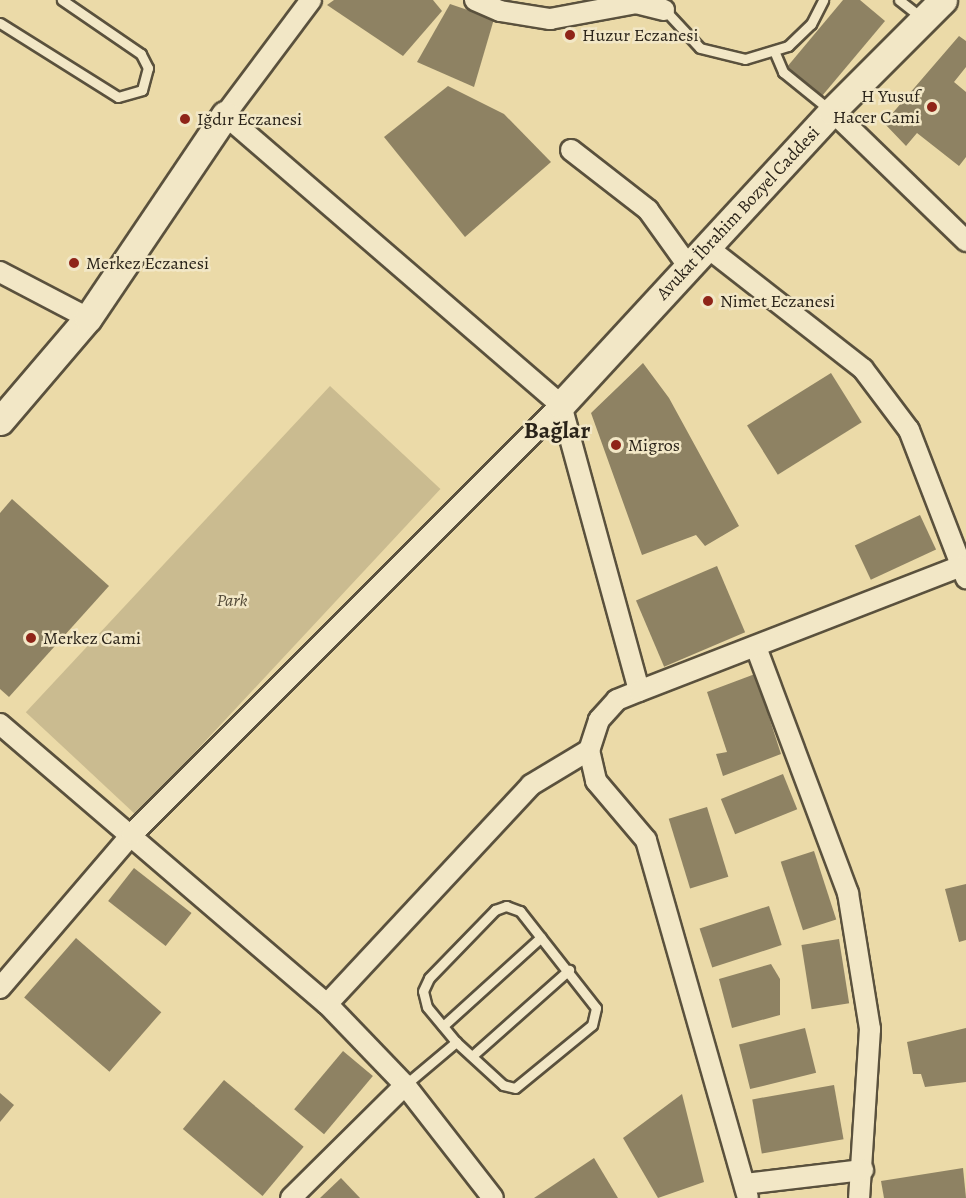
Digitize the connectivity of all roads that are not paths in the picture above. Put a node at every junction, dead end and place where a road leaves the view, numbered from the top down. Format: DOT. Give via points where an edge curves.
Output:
graph roads {
  1 [pos="62,0"];
  2 [pos="475,0"];
  3 [pos="823,0"];
  4 [pos="899,0"];
  5 [pos="943,0"];
  6 [pos="301,5"];
  7 [pos="662,5"];
  8 [pos="924,20"];
  9 [pos="0,23"];
  10 [pos="775,53"];
  11 [pos="832,111"];
  12 [pos="225,115"];
  13 [pos="572,150"];
  14 [pos="966,241"];
  15 [pos="707,247"];
  16 [pos="689,267"];
  17 [pos="0,272"];
  18 [pos="88,318"];
  19 [pos="561,405"];
  20 [pos="0,421"];
  21 [pos="964,572"];
  22 [pos="756,647"];
  23 [pos="639,691"];
  24 [pos="0,724"];
  25 [pos="589,750"];
  26 [pos="132,834"];
  27 [pos="541,937"];
  28 [pos="568,970"];
  29 [pos="0,988"];
  30 [pos="327,1004"];
  31 [pos="443,1026"];
  32 [pos="456,1042"];
  33 [pos="471,1056"];
  34 [pos="405,1085"];
  35 [pos="863,1170"];
  36 [pos="746,1191"];
  37 [pos="291,1198"];
  38 [pos="493,1198"];
  39 [pos="859,1198"];
  1 -- 9 [label="lane" via="141,54 148,68 141,90 118,97"];
  2 -- 7 [label="street" via="500,11 550,19 636,3"];
  3 -- 10 [label="lane" via="801,36"];
  4 -- 8 [label="lane"];
  5 -- 8 [label="street, Avukat İbrahim Bozyel Caddesi"];
  6 -- 12 [label="street"];
  7 -- 10 [label="lane" via="685,38 714,54 745,59"];
  8 -- 11 [label="street, Avukat İbrahim Bozyel Caddesi"];
  10 -- 11 [label="lane" via="783,72"];
  11 -- 14 [label="street"];
  11 -- 15 [label="street, Avukat İbrahim Bozyel Caddesi"];
  12 -- 18 [label="street"];
  12 -- 19 [label="street"];
  13 -- 16 [label="street" via="648,210"];
  15 -- 16 [label="street, Avukat İbrahim Bozyel Caddesi"];
  15 -- 21 [label="street" via="863,369 909,430"];
  16 -- 19 [label="street, Avukat İbrahim Bozyel Caddesi"];
  17 -- 18 [label="street"];
  18 -- 20 [label="street"];
  19 -- 23 [label="street"];
  19 -- 26 [label="street"];
  21 -- 22 [label="street"];
  22 -- 23 [label="street"];
  22 -- 35 [label="street" via="848,893 870,1029"];
  23 -- 25 [label="street" via="616,700 605,713"];
  24 -- 26 [label="street"];
  25 -- 30 [label="street" via="531,784"];
  25 -- 36 [label="street" via="597,781 646,840"];
  26 -- 29 [label="street"];
  26 -- 30 [label="street"];
  27 -- 28 [label="lane"];
  27 -- 31 [label="lane"];
  27 -- 31 [label="lane" via="513,908 495,910 425,984 427,1007"];
  28 -- 33 [label="lane"];
  28 -- 33 [label="lane" via="594,1001 595,1020 526,1084 503,1085"];
  30 -- 34 [label="street"];
  31 -- 32 [label="lane"];
  32 -- 33 [label="lane"];
  32 -- 34 [label="lane"];
  34 -- 37 [label="street"];
  34 -- 38 [label="street"];
  35 -- 36 [label="street"];
  35 -- 39 [label="street"];
}
